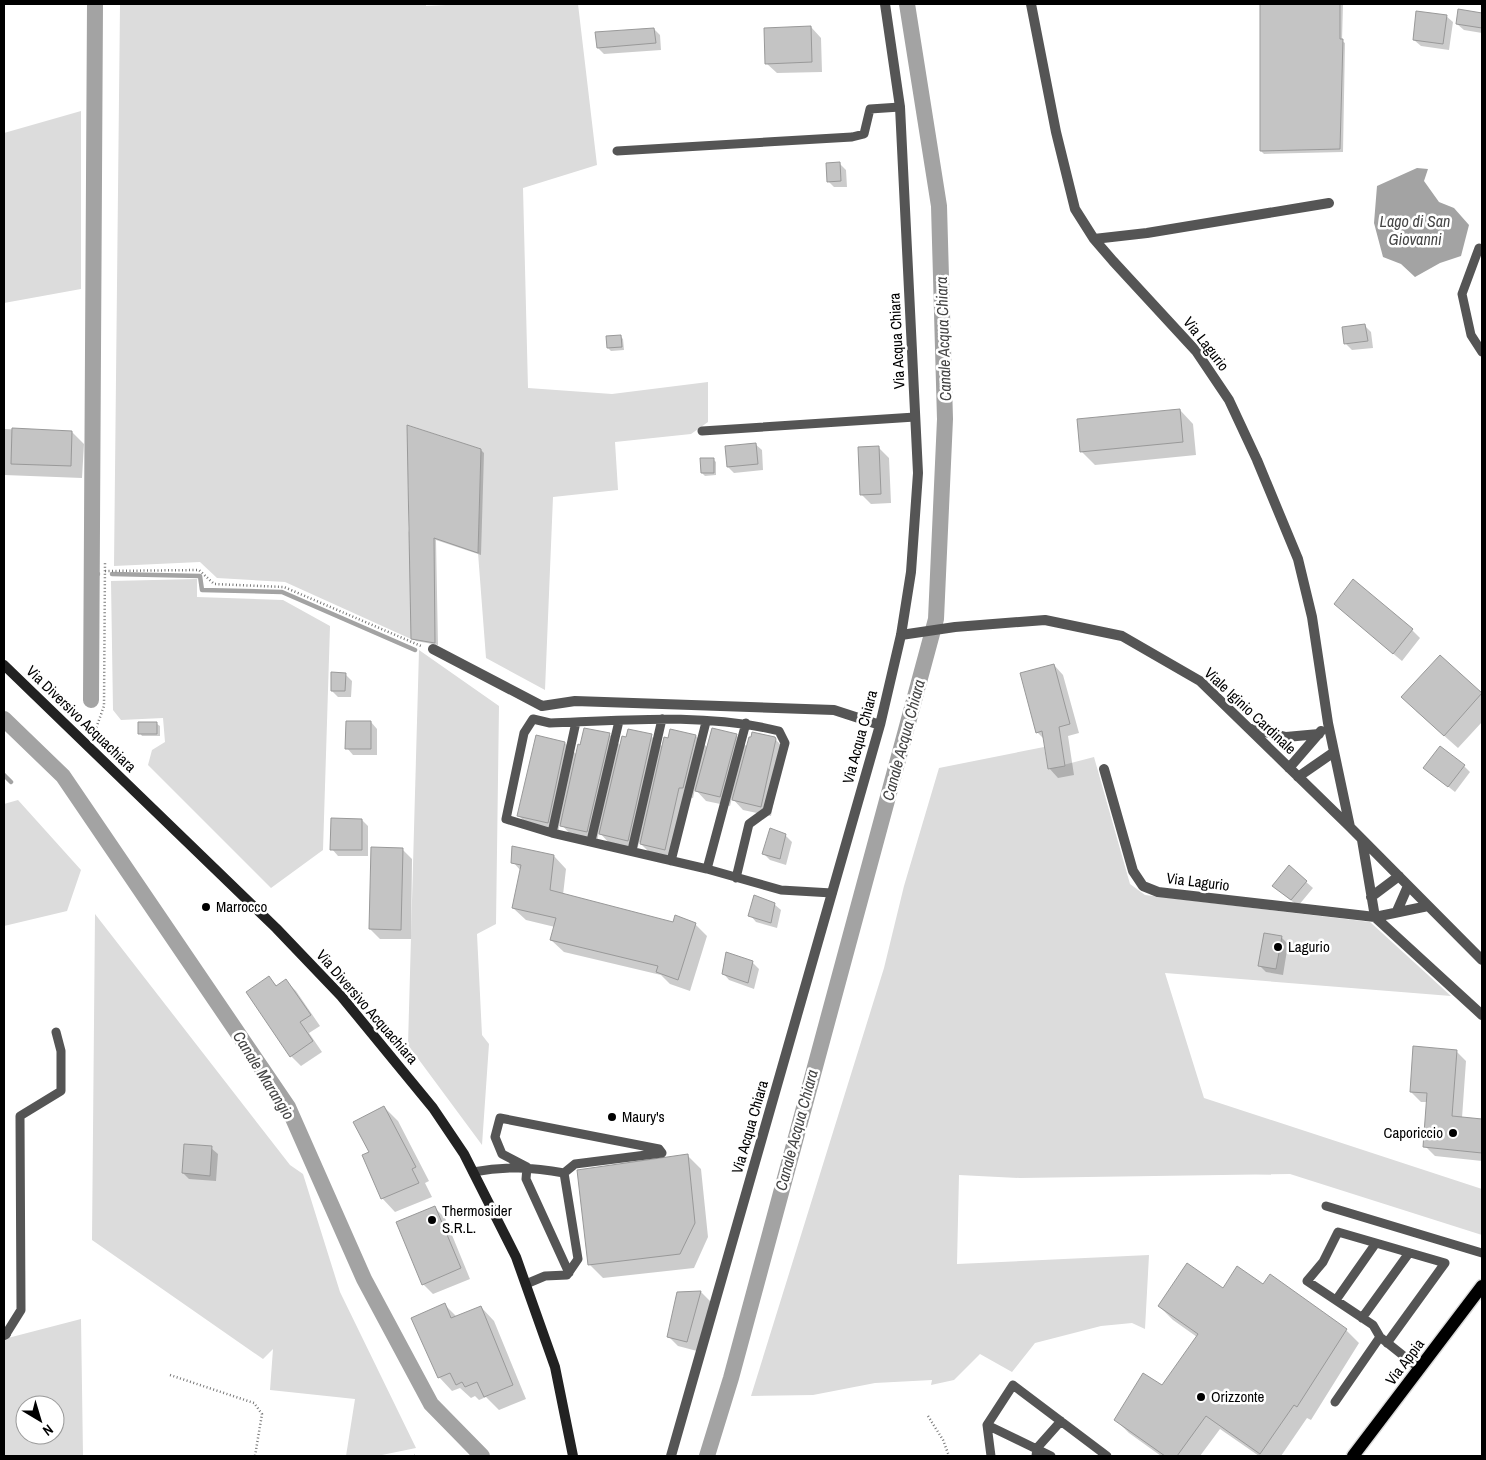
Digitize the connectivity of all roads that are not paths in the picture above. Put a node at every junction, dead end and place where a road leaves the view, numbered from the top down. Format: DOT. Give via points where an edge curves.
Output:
graph roads {
  1 [pos="885,4"];
  2 [pos="1030,4"];
  3 [pos="900,107"];
  4 [pos="617,151"];
  5 [pos="1330,203"];
  6 [pos="1094,239"];
  7 [pos="1479,248"];
  8 [pos="1482,352"];
  9 [pos="916,417"];
  10 [pos="702,431"];
  11 [pos="901,635"];
  12 [pos="433,650"];
  13 [pos="4,665"];
  14 [pos="662,719"];
  15 [pos="618,721"];
  16 [pos="576,722"];
  17 [pos="706,722"];
  18 [pos="746,723"];
  19 [pos="1328,723"];
  20 [pos="880,725"];
  21 [pos="1252,730"];
  22 [pos="1319,734"];
  23 [pos="1334,752"];
  24 [pos="1104,768"];
  25 [pos="1289,768"];
  26 [pos="1298,777"];
  27 [pos="1350,827"];
  28 [pos="552,833"];
  29 [pos="1362,840"];
  30 [pos="591,841"];
  31 [pos="632,850"];
  32 [pos="671,861"];
  33 [pos="707,869"];
  34 [pos="1399,876"];
  35 [pos="736,878"];
  36 [pos="1408,886"];
  37 [pos="832,893"];
  38 [pos="1371,897"];
  39 [pos="1428,906"];
  40 [pos="1397,910"];
  41 [pos="1375,917"];
  42 [pos="1482,960"];
  43 [pos="1482,1015"];
  44 [pos="56,1032"];
  45 [pos="527,1166"];
  46 [pos="473,1172"];
  47 [pos="564,1173"];
  48 [pos="1326,1206"];
  49 [pos="1376,1243"];
  50 [pos="1409,1252"];
  51 [pos="1482,1253"];
  52 [pos="569,1273"];
  53 [pos="526,1284"];
  54 [pos="1482,1286"];
  55 [pos="1336,1300"];
  56 [pos="1362,1318"];
  57 [pos="5,1334"];
  58 [pos="1384,1340"];
  59 [pos="1420,1369"];
  60 [pos="1335,1402"];
  61 [pos="1061,1421"];
  62 [pos="987,1425"];
  63 [pos="1036,1452"];
  64 [pos="573,1456"];
  65 [pos="671,1456"];
  66 [pos="991,1456"];
  67 [pos="1051,1456"];
  68 [pos="1107,1456"];
  69 [pos="1353,1456"];
  1 -- 3 [label="street, Via Acqua Chiara"];
  2 -- 6 [label="street, Via Lagurio" via="1075,209"];
  3 -- 4 [label="lane" via="870,109 864,134 852,138"];
  3 -- 9 [label="street, Via Acqua Chiara"];
  5 -- 6 [label="street"];
  6 -- 19 [label="street, Via Lagurio" via="1196,351 1229,400 1298,559 1312,617"];
  7 -- 8 [label="lane" via="1462,294 1471,335"];
  9 -- 10 [label="lane"];
  9 -- 11 [label="street, Via Acqua Chiara" via="918,473 911,572"];
  11 -- 20 [label="street, Via Acqua Chiara"];
  11 -- 21 [label="street, Viale Iginio Cardinale" via="1045,620 1122,636 1200,681"];
  12 -- 20 [label="street" via="542,706 574,701 834,710"];
  13 -- 46 [label="main road, Via Diversivo Acquachiara" via="276,928 341,996 432,1108"];
  14 -- 15 [label="lane"];
  14 -- 17 [label="lane"];
  14 -- 31 [label="lane"];
  15 -- 16 [label="lane"];
  15 -- 30 [label="lane"];
  16 -- 28 [label="lane"];
  16 -- 28 [label="lane" via="550,724 533,719 524,733 506,819"];
  17 -- 18 [label="lane"];
  17 -- 32 [label="lane"];
  18 -- 33 [label="lane"];
  18 -- 35 [label="lane" via="779,731 785,744 767,811 748,824"];
  19 -- 22 [label="street"];
  19 -- 23 [label="street, Via Lagurio"];
  20 -- 37 [label="street, Via Acqua Chiara"];
  21 -- 22 [label="street" via="1286,737"];
  21 -- 25 [label="street, Viale Iginio Cardinale"];
  22 -- 25 [label="street"];
  23 -- 26 [label="street"];
  23 -- 27 [label="street, Via Lagurio"];
  24 -- 41 [label="street, Via Lagurio" via="1133,872 1143,886 1158,892"];
  25 -- 26 [label="street, Viale Iginio Cardinale"];
  26 -- 27 [label="street, Viale Iginio Cardinale"];
  27 -- 29 [label="street, Viale Iginio Cardinale"];
  28 -- 30 [label="lane"];
  29 -- 34 [label="street, Viale Iginio Cardinale"];
  29 -- 38 [label="street"];
  30 -- 31 [label="lane"];
  31 -- 32 [label="lane"];
  32 -- 33 [label="lane"];
  33 -- 35 [label="lane"];
  34 -- 36 [label="street, Viale Iginio Cardinale"];
  34 -- 38 [label="street"];
  35 -- 37 [label="lane" via="781,890"];
  36 -- 39 [label="street, Viale Iginio Cardinale"];
  36 -- 40 [label="street"];
  37 -- 65 [label="street, Via Acqua Chiara"];
  38 -- 41 [label="street"];
  39 -- 40 [label="street, Via Lagurio"];
  39 -- 42 [label="street, Viale Iginio Cardinale"];
  40 -- 41 [label="street, Via Lagurio"];
  41 -- 43 [label="street"];
  44 -- 57 [label="lane" via="62,1051 62,1091 20,1116 21,1310"];
  45 -- 46 [label="lane"];
  45 -- 47 [label="lane"];
  45 -- 47 [label="lane" via="502,1154 495,1137 500,1118 660,1149 662,1153 575,1164"];
  45 -- 52 [label="lane" via="526,1179"];
  46 -- 53 [label="main road, Via Diversivo Acquachiara" via="516,1257"];
  47 -- 52 [label="lane" via="578,1259"];
  48 -- 51 [label="lane"];
  49 -- 50 [label="lane"];
  49 -- 55 [label="lane"];
  49 -- 55 [label="lane" via="1338,1232 1324,1262 1307,1281"];
  50 -- 56 [label="lane"];
  50 -- 58 [label="lane" via="1445,1263"];
  52 -- 53 [label="lane" via="545,1276"];
  53 -- 64 [label="main road, Via Diversivo Acquachiara" via="555,1367"];
  54 -- 59 [label="main road, Via Appia"];
  55 -- 56 [label="lane"];
  56 -- 58 [label="lane" via="1373,1325"];
  58 -- 59 [label="lane"];
  58 -- 60 [label="lane"];
  59 -- 69 [label="main road, Via Appia"];
  61 -- 62 [label="lane" via="1013,1385"];
  61 -- 63 [label="lane"];
  61 -- 68 [label="lane"];
  62 -- 63 [label="lane"];
  62 -- 66 [label="lane"];
  63 -- 67 [label="lane"];
}
